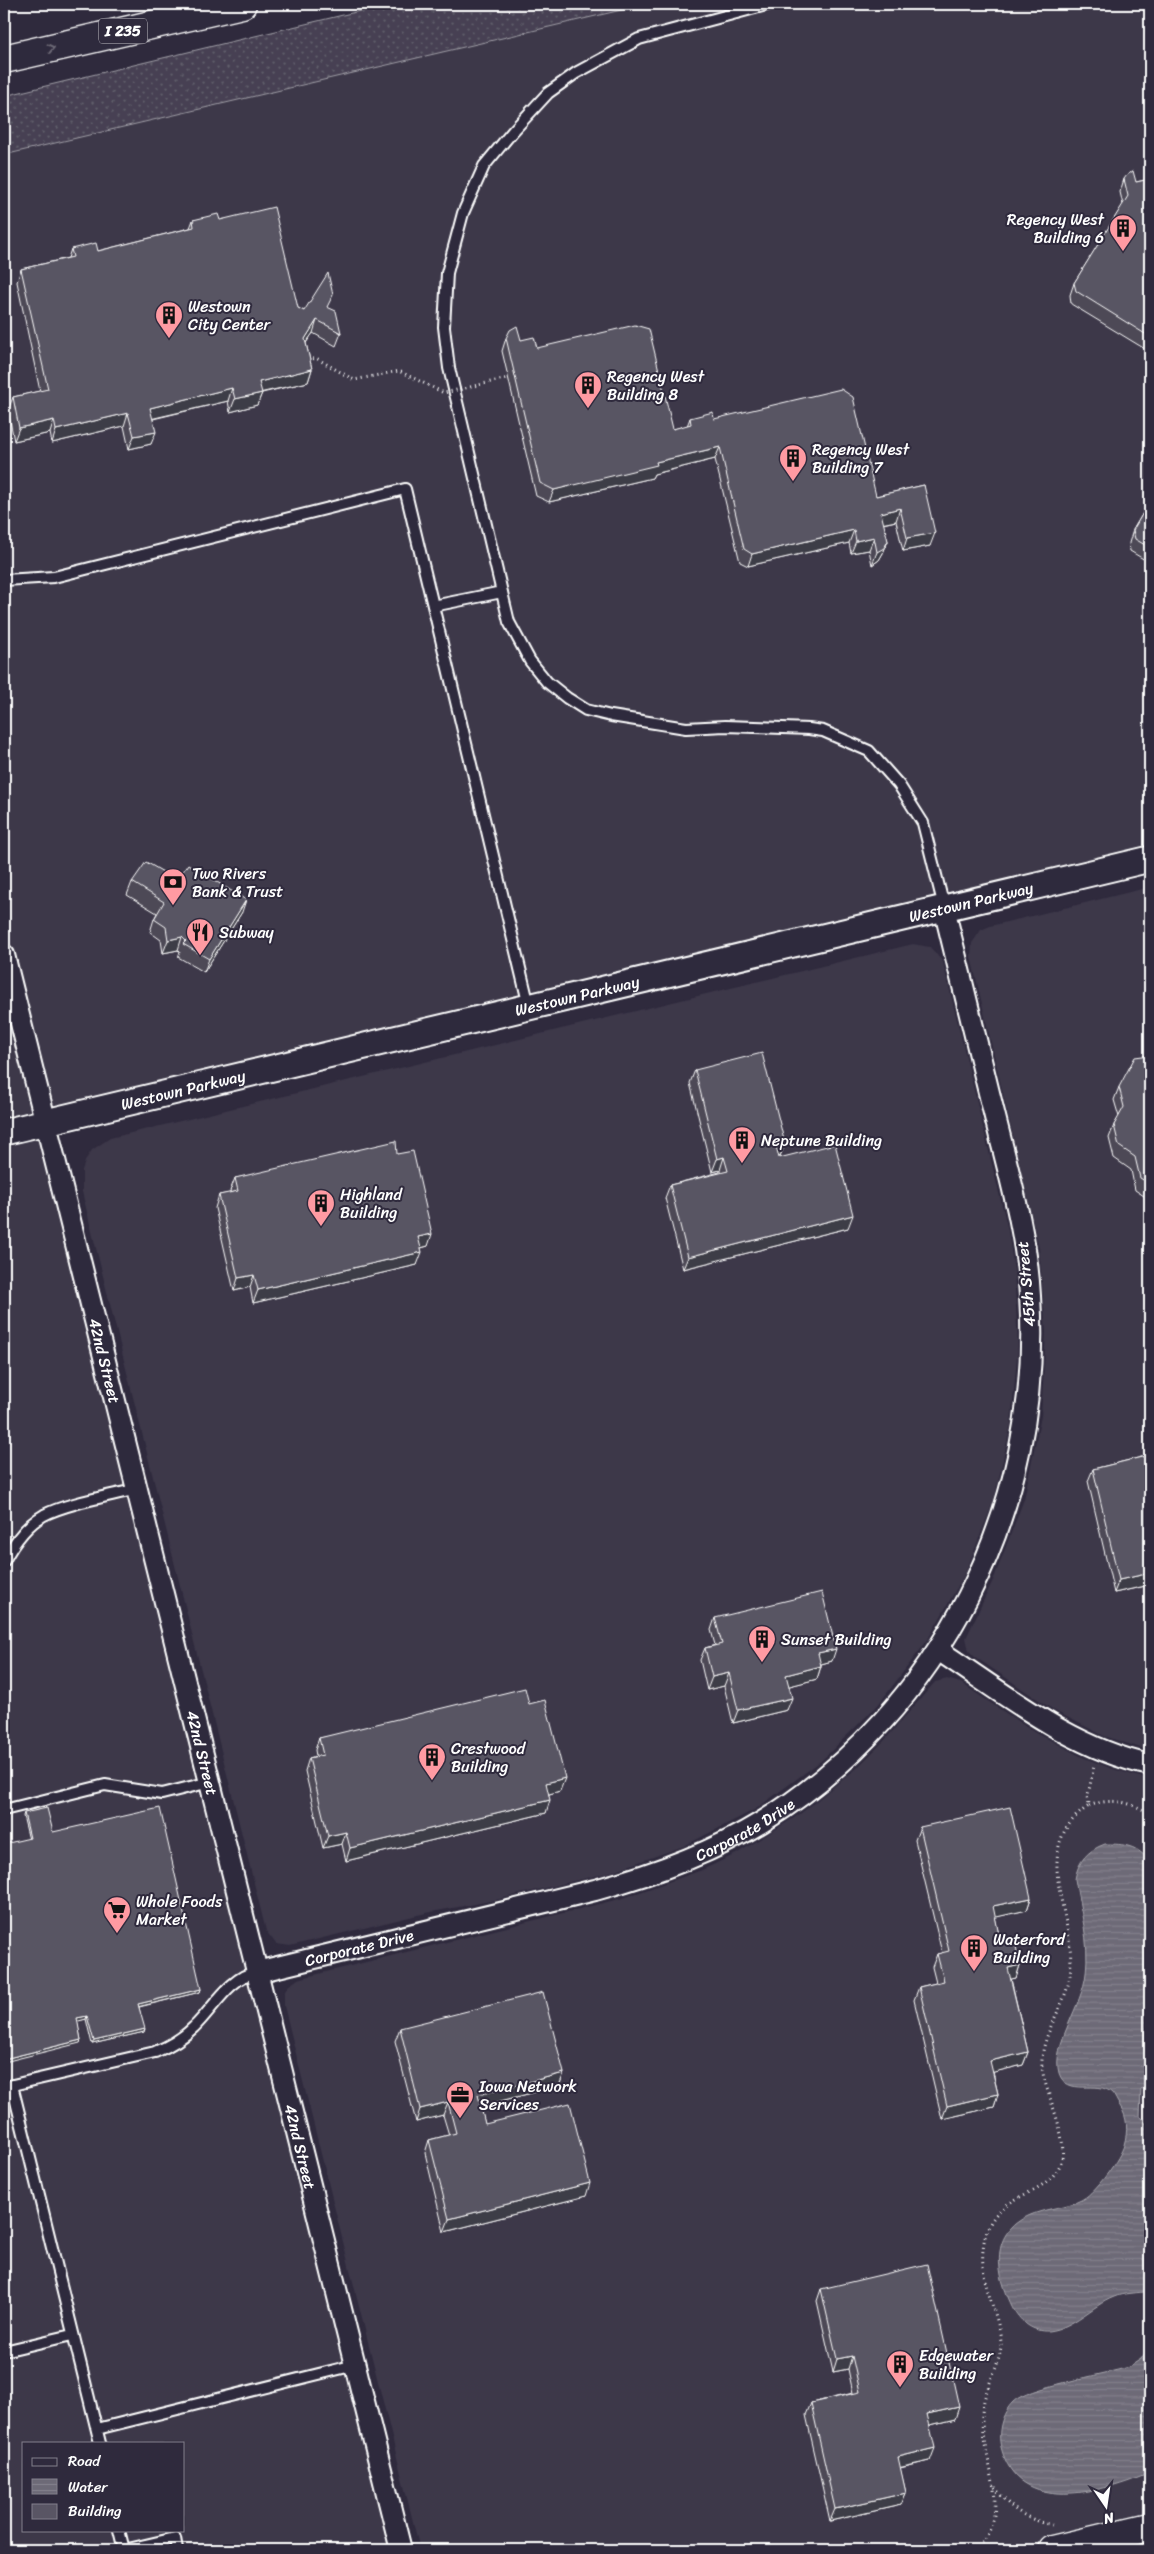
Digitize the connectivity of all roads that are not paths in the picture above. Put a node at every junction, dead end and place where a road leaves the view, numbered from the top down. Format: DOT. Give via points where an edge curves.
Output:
graph roads {
  1 [pos="242,4"];
  2 [pos="770,4"];
  3 [pos="4,59"];
  4 [pos="4,580"];
  5 [pos="502,592"];
  6 [pos="433,606"];
  7 [pos="1150,859"];
  8 [pos="944,908"];
  9 [pos="4,955"];
  10 [pos="530,1007"];
  11 [pos="46,1122"];
  12 [pos="4,1132"];
  13 [pos="137,1489"];
  14 [pos="4,1561"];
  15 [pos="938,1650"];
  16 [pos="1150,1765"];
  17 [pos="210,1782"];
  18 [pos="4,1810"];
  19 [pos="257,1972"];
  20 [pos="8,2086"];
  21 [pos="72,2335"];
  22 [pos="4,2351"];
  23 [pos="355,2365"];
  24 [pos="96,2428"];
  25 [pos="100,2442"];
  26 [pos="1150,2527"];
  27 [pos="120,2532"];
  28 [pos="1054,2538"];
  29 [pos="177,2550"];
  30 [pos="401,2550"];
  3 -- 1 [label="main road, I 235, one-way"];
  2 -- 5 [label="lane" via="639,39 576,73 548,93 484,166 463,213 447,273 444,326 449,368"];
  4 -- 6 [label="lane" via="54,577 405,489"];
  5 -- 6 [label="lane"];
  5 -- 8 [label="lane" via="509,622 530,660 547,682 586,710 686,728 725,726 823,731 869,752 899,785 923,823"];
  6 -- 10 [label="lane"];
  7 -- 8 [label="street, Westown Parkway"];
  8 -- 10 [label="street, Westown Parkway"];
  8 -- 15 [label="street, 45th Street" via="1020,1228 1031,1323 1026,1418 1010,1496 979,1578"];
  9 -- 11 [label="street, 42nd Street"];
  10 -- 11 [label="street, Westown Parkway"];
  11 -- 12 [label="street, Westown Parkway"];
  11 -- 13 [label="street, 42nd Street"];
  13 -- 14 [label="lane" via="44,1515 12,1546"];
  13 -- 17 [label="street, 42nd Street"];
  15 -- 16 [label="street" via="1054,1727 1099,1748"];
  15 -- 19 [label="street, Corporate Drive" via="893,1710 831,1771 760,1823 706,1852 642,1878"];
  17 -- 18 [label="lane" via="162,1794 105,1785"];
  17 -- 19 [label="street, 42nd Street"];
  19 -- 20 [label="lane" via="248,1973 216,2000 195,2026 164,2048"];
  19 -- 23 [label="street, 42nd Street"];
  20 -- 21 [label="lane"];
  21 -- 22 [label="lane"];
  21 -- 24 [label="lane"];
  23 -- 24 [label="lane"];
  23 -- 30 [label="street, 42nd Street"];
  24 -- 25 [label="lane"];
  26 -- 28 [label="main road"];
  27 -- 29 [label="lane" via="124,2550 175,2538"];
}
